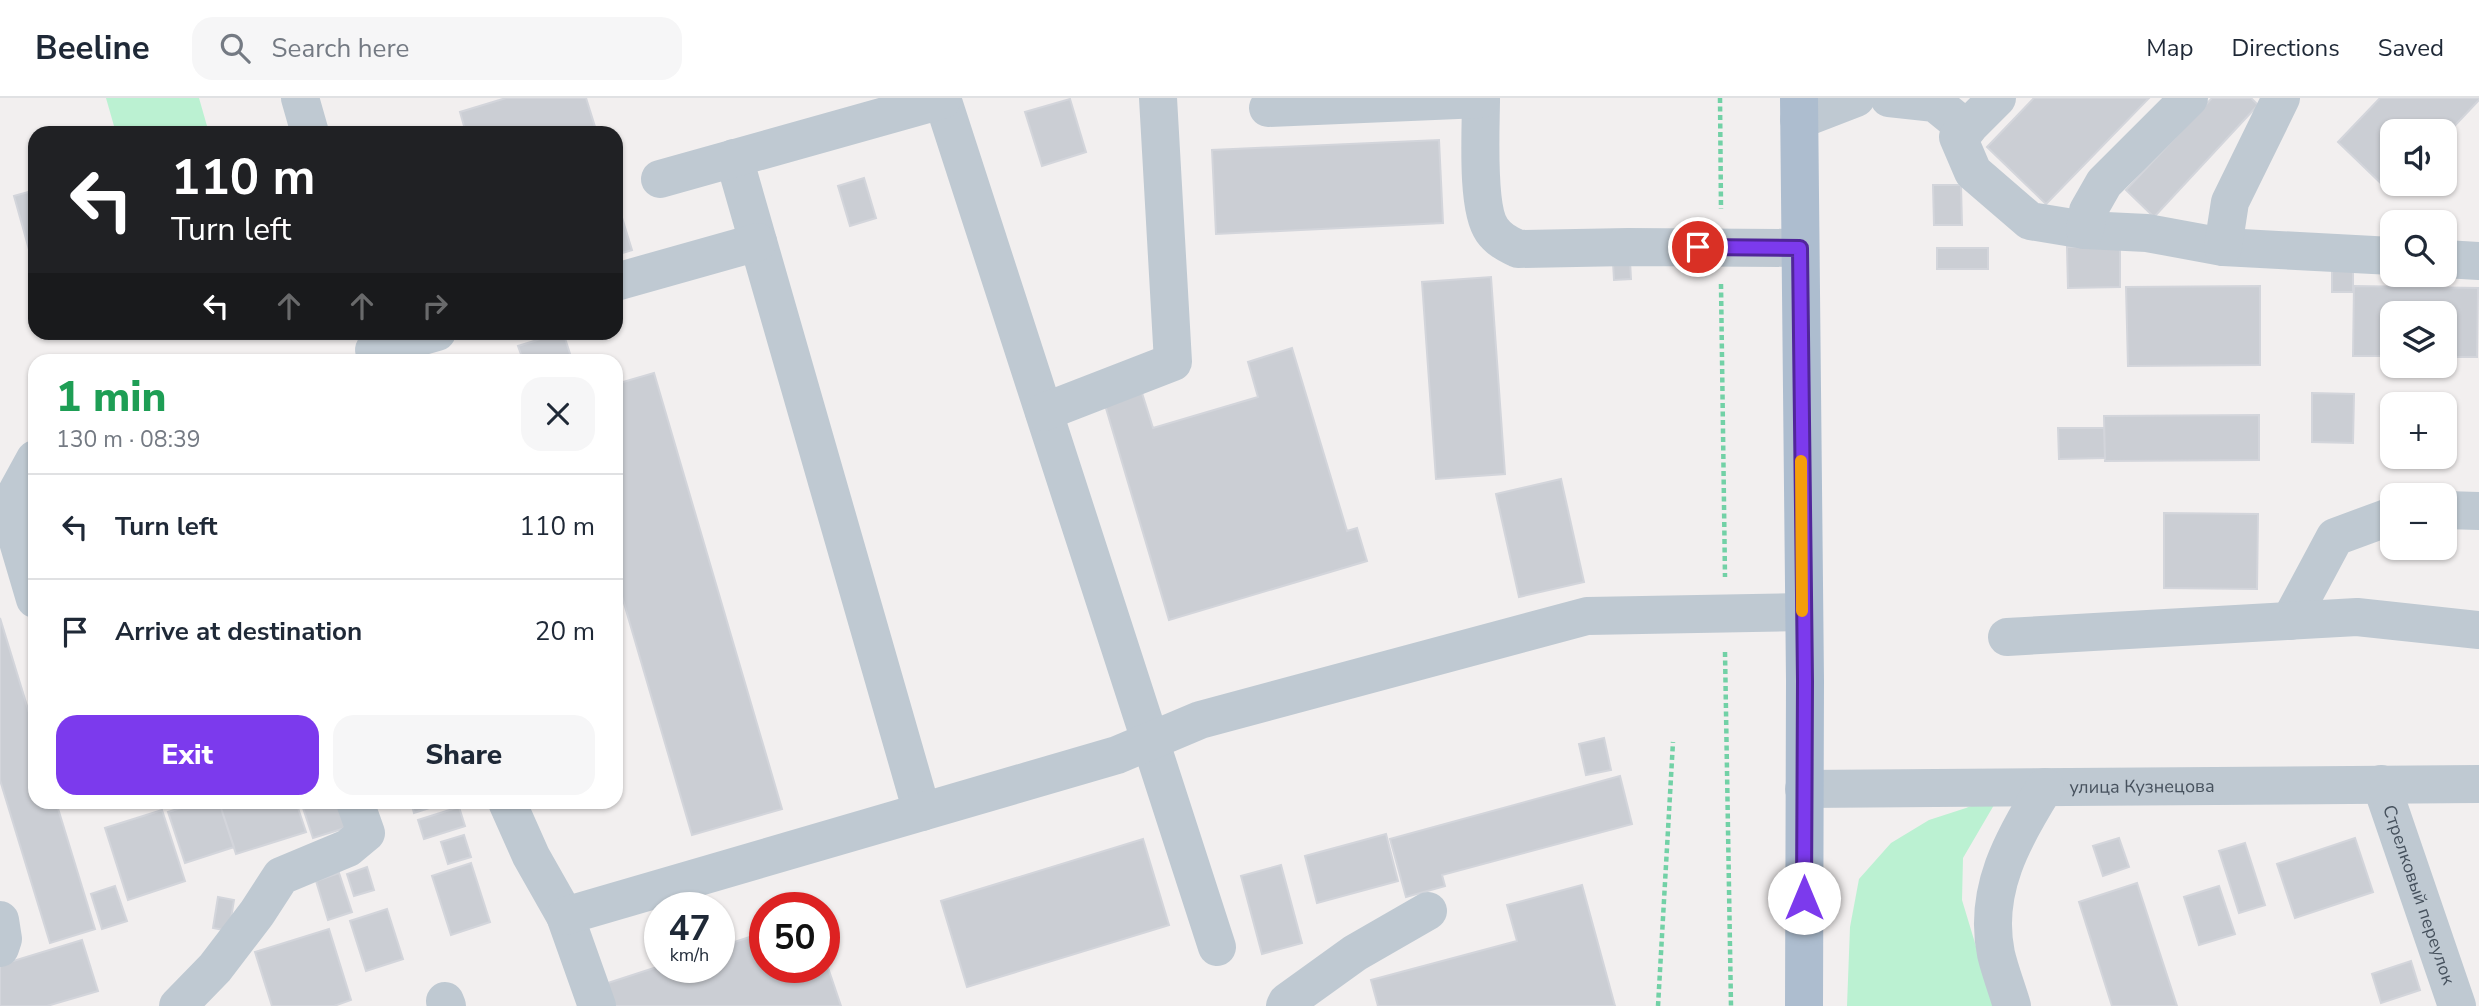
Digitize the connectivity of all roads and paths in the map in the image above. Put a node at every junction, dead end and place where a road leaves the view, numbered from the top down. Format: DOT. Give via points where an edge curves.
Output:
graph roads {
  1 [pos="300,98"];
  2 [pos="1158,98"];
  3 [pos="1481,98"];
  4 [pos="1720,98"];
  5 [pos="1856,98"];
  6 [pos="1889,98"];
  7 [pos="1997,98"];
  8 [pos="2189,98"];
  9 [pos="2281,98"];
  10 [pos="942,99"];
  11 [pos="1268,108"];
  12 [pos="1799,109"];
  13 [pos="308,126"];
  14 [pos="1967,129"];
  15 [pos="734,158"];
  16 [pos="660,179"];
  17 [pos="2085,230"];
  18 [pos="758,242"];
  19 [pos="1721,247"];
  20 [pos="2223,247"];
  21 [pos="1800,248"];
  22 [pos="2380,255"];
  23 [pos="2457,260"];
  24 [pos="2479,261"];
  25 [pos="623,280"];
  26 [pos="406,340"];
  27 [pos="374,348"];
  28 [pos="1044,412"];
  29 [pos="28,472"];
  30 [pos="2457,510"];
  31 [pos="2479,511"];
  32 [pos="2380,520"];
  33 [pos="28,575"];
  34 [pos="1802,612"];
  35 [pos="1725,613"];
  36 [pos="2290,621"];
  37 [pos="2479,630"];
  38 [pos="2007,637"];
  39 [pos="1150,741"];
  40 [pos="1673,743"];
  41 [pos="2381,784"];
  42 [pos="2479,784"];
  43 [pos="2045,787"];
  44 [pos="1804,789"];
  45 [pos="357,809"];
  46 [pos="510,809"];
  47 [pos="922,812"];
  48 [pos="1428,911"];
  49 [pos="565,916"];
  50 [pos="0,920"];
  51 [pos="1217,947"];
  52 [pos="0,948"];
  53 [pos="178,1006"];
  54 [pos="597,1006"];
  55 [pos="1285,1006"];
  56 [pos="1658,1006"];
  57 [pos="1731,1006"];
  58 [pos="1804,1006"];
  59 [pos="2012,1006"];
  60 [pos="2456,1006"];
  1 -- 13 [label="street"];
  2 -- 28 [label="street" via="1173,362"];
  3 -- 11 [label="street"];
  3 -- 19 [label="street" via="1483,211 1503,242 1518,249"];
  4 -- 19 [label="path"];
  5 -- 12 [label="street"];
  6 -- 14 [label="street" via="1935,103"];
  7 -- 14 [label="street"];
  8 -- 17 [label="street" via="2104,184 2088,211"];
  9 -- 20 [label="street" via="2230,202"];
  10 -- 15 [label="street"];
  10 -- 28 [label="street"];
  12 -- 21 [label="main road"];
  14 -- 17 [label="street" via="1958,137 1973,172 2030,220"];
  15 -- 16 [label="street"];
  15 -- 18 [label="street"];
  17 -- 20 [label="street" via="2147,233"];
  18 -- 25 [label="street"];
  18 -- 47 [label="street"];
  19 -- 21 [label="street"];
  19 -- 35 [label="path"];
  20 -- 22 [label="street"];
  21 -- 34 [label="main road"];
  23 -- 24 [label="street"];
  26 -- 27 [label="street"];
  28 -- 39 [label="street"];
  29 -- 33 [label="street" via="8,508"];
  30 -- 31 [label="street"];
  32 -- 36 [label="street" via="2334,537"];
  34 -- 35 [label="street"];
  34 -- 44 [label="main road"];
  35 -- 39 [label="street" via="1587,616 1200,720"];
  35 -- 57 [label="path"];
  36 -- 37 [label="street" via="2357,617"];
  36 -- 38 [label="street"];
  39 -- 47 [label="street" via="1117,755"];
  39 -- 51 [label="street"];
  40 -- 56 [label="path"];
  41 -- 42 [label="street, улица Кузнецова"];
  41 -- 43 [label="street, улица Кузнецова"];
  41 -- 60 [label="street, Стрелковый переулок"];
  43 -- 44 [label="street, улица Кузнецова"];
  43 -- 59 [label="street" via="2011,844 1993,905 1996,953"];
  44 -- 58 [label="main road"];
  45 -- 53 [label="street" via="366,833 348,848 281,876 215,968"];
  46 -- 49 [label="street"];
  47 -- 49 [label="street"];
  48 -- 55 [label="street" via="1355,953"];
  49 -- 54 [label="street"];
  50 -- 52 [label="street" via="4,939"];
}
